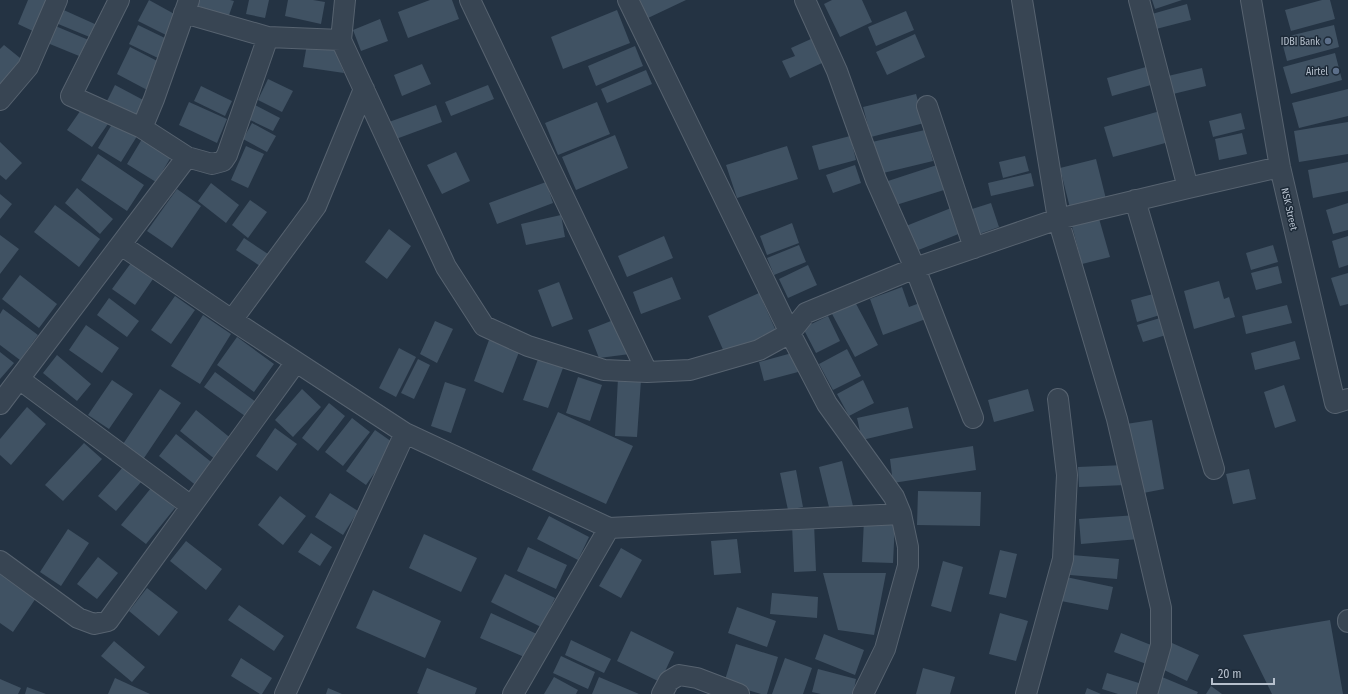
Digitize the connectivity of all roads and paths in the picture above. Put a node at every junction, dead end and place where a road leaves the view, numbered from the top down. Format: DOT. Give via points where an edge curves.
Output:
graph roads {
  1 [pos="57,0"];
  2 [pos="119,0"];
  3 [pos="345,0"];
  4 [pos="470,0"];
  5 [pos="628,0"];
  6 [pos="805,0"];
  7 [pos="1022,0"];
  8 [pos="1139,0"];
  9 [pos="1251,0"];
  10 [pos="186,6"];
  11 [pos="268,37"];
  12 [pos="341,40"];
  13 [pos="364,89"];
  14 [pos="0,100"];
  15 [pos="927,106"];
  16 [pos="142,128"];
  17 [pos="187,157"];
  18 [pos="1280,167"];
  19 [pos="1188,188"];
  20 [pos="1136,200"];
  21 [pos="1058,219"];
  22 [pos="121,245"];
  23 [pos="974,248"];
  24 [pos="915,268"];
  25 [pos="232,320"];
  26 [pos="790,333"];
  27 [pos="296,362"];
  28 [pos="647,372"];
  29 [pos="19,379"];
  30 [pos="1058,399"];
  31 [pos="1348,399"];
  32 [pos="0,404"];
  33 [pos="973,418"];
  34 [pos="405,433"];
  35 [pos="1214,469"];
  36 [pos="191,506"];
  37 [pos="901,514"];
  38 [pos="609,528"];
  39 [pos="0,561"];
  40 [pos="285,694"];
  41 [pos="513,694"];
  42 [pos="662,694"];
  43 [pos="739,694"];
  44 [pos="863,694"];
  45 [pos="1026,694"];
  46 [pos="1147,694"];
  1 -- 14 [label="street" via="28,67"];
  2 -- 16 [label="street" via="71,96"];
  3 -- 12 [label="street"];
  4 -- 28 [label="street"];
  5 -- 26 [label="street"];
  6 -- 24 [label="street" via="832,59 876,180"];
  7 -- 21 [label="street"];
  8 -- 19 [label="street"];
  9 -- 18 [label="street, NSK Street"];
  10 -- 11 [label="street"];
  10 -- 16 [label="street"];
  11 -- 12 [label="street"];
  11 -- 17 [label="street" via="223,161 212,164"];
  12 -- 13 [label="street"];
  13 -- 25 [label="street" via="316,206"];
  13 -- 28 [label="street" via="446,267 484,326 528,346 604,370"];
  15 -- 23 [label="street"];
  16 -- 17 [label="street"];
  17 -- 22 [label="street"];
  18 -- 19 [label="street"];
  18 -- 31 [label="street, NSK Street" via="1335,403"];
  19 -- 20 [label="street"];
  20 -- 21 [label="street"];
  20 -- 35 [label="street"];
  21 -- 23 [label="street"];
  21 -- 46 [label="street" via="1117,419 1161,608 1161,645"];
  22 -- 25 [label="street"];
  22 -- 29 [label="street"];
  23 -- 24 [label="street"];
  24 -- 26 [label="street" via="806,314"];
  24 -- 33 [label="street"];
  25 -- 27 [label="street"];
  26 -- 28 [label="street" via="759,350 690,370"];
  26 -- 37 [label="street" via="827,404 894,497"];
  27 -- 34 [label="street"];
  27 -- 36 [label="street"];
  29 -- 32 [label="street"];
  29 -- 36 [label="street"];
  30 -- 45 [label="street" via="1067,475 1063,559"];
  34 -- 38 [label="street"];
  34 -- 40 [label="street"];
  36 -- 39 [label="street" via="108,621 94,624 78,618"];
  37 -- 38 [label="street"];
  37 -- 44 [label="street" via="908,547 908,566 885,650"];
  38 -- 41 [label="street"];
  42 -- 43 [label="street" via="668,681 679,675 697,678"];
}
